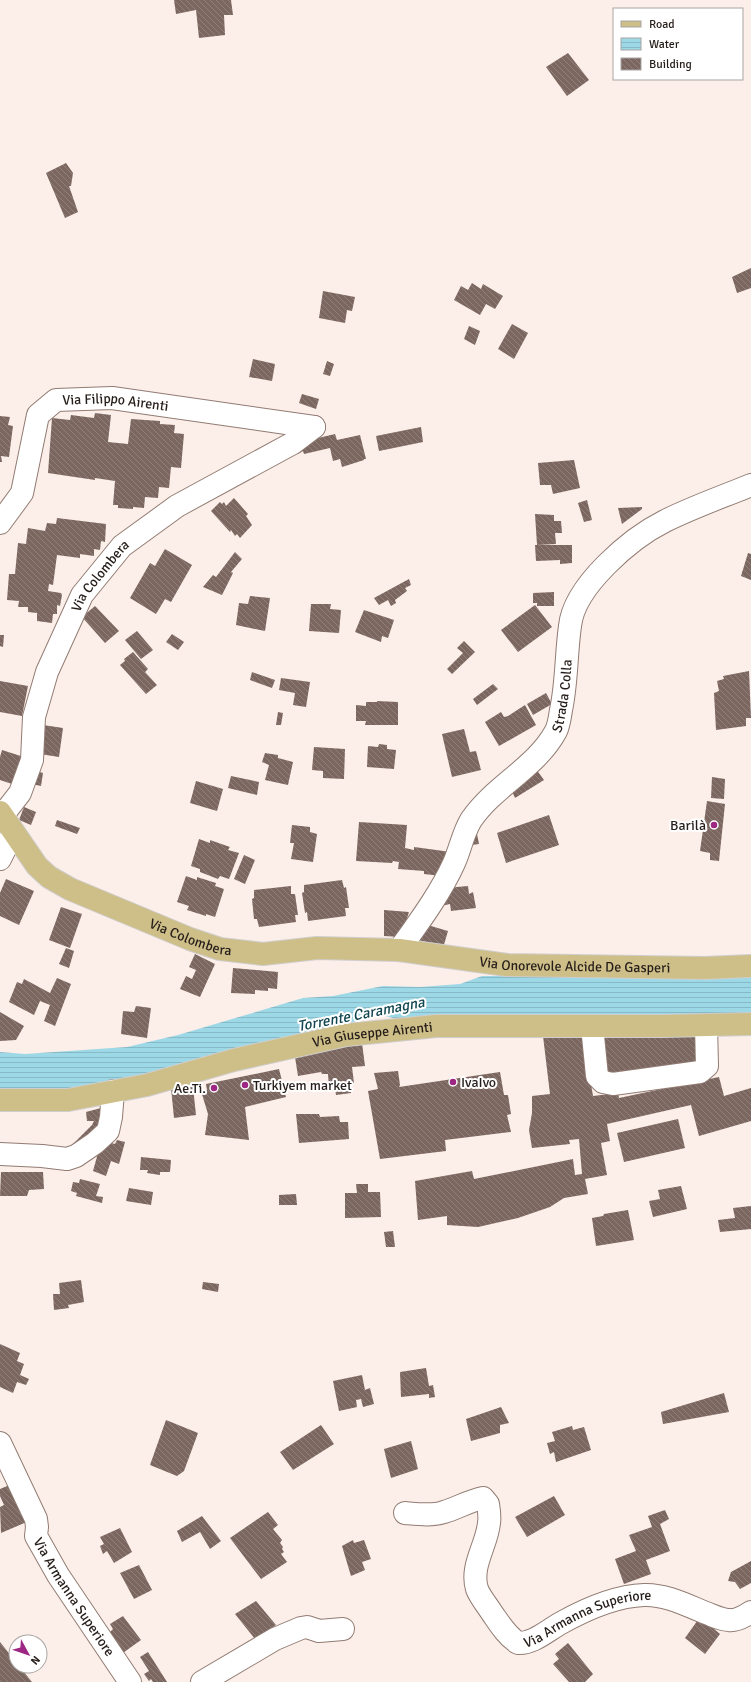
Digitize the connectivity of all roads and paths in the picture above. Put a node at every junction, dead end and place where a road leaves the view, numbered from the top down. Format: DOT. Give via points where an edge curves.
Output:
graph roads {
  1 [pos="314,427"];
  2 [pos="751,485"];
  3 [pos="0,523"];
  4 [pos="5,820"];
  5 [pos="0,859"];
  6 [pos="399,950"];
  7 [pos="751,966"];
  8 [pos="751,1024"];
  9 [pos="706,1025"];
  10 [pos="592,1026"];
  11 [pos="113,1091"];
  12 [pos="0,1100"];
  13 [pos="0,1154"];
  14 [pos="0,1443"];
  15 [pos="405,1513"];
  16 [pos="751,1612"];
  17 [pos="342,1629"];
  18 [pos="130,1682"];
  19 [pos="202,1682"];
  1 -- 3 [label="street, Via Filippo Airenti" via="112,398 56,400 38,415 22,493"];
  1 -- 4 [label="street, Via Colombera" via="293,443 177,506 122,546 82,595 47,672 34,717 32,760 20,793"];
  2 -- 6 [label="street, Strada Colla" via="663,522 612,559 594,578 579,599 570,624 565,688 558,728 549,744 533,761 494,793 471,821 453,864 427,910"];
  4 -- 5 [label="street, Via Colombera"];
  4 -- 6 [label="main road, Via Colombera" via="37,866 70,889 220,949 263,954 317,948"];
  6 -- 7 [label="main road, Via Onorevole Alcide De Gasperi" via="507,965 705,968"];
  8 -- 9 [label="main road, Via Giuseppe Airenti"];
  9 -- 10 [label="main road, Via Giuseppe Airenti"];
  9 -- 10 [label="street" via="707,1066 700,1072 613,1084 603,1082 597,1076"];
  10 -- 11 [label="main road, Via Giuseppe Airenti" via="436,1026 346,1035 234,1060 147,1085"];
  11 -- 12 [label="main road, Via Giuseppe Airenti" via="68,1100"];
  11 -- 13 [label="street" via="108,1131 96,1143 76,1156 68,1159"];
  14 -- 18 [label="street, Via Armanna Superiore" via="36,1519 36,1536 75,1601"];
  15 -- 16 [label="street, Via Armanna Superiore" via="442,1513 483,1498 488,1504 489,1522 475,1577 477,1589 494,1616 518,1643 532,1640 562,1622 619,1598 656,1596 729,1620"];
  17 -- 19 [label="street" via="319,1632 307,1627 301,1628 275,1639"];
}
